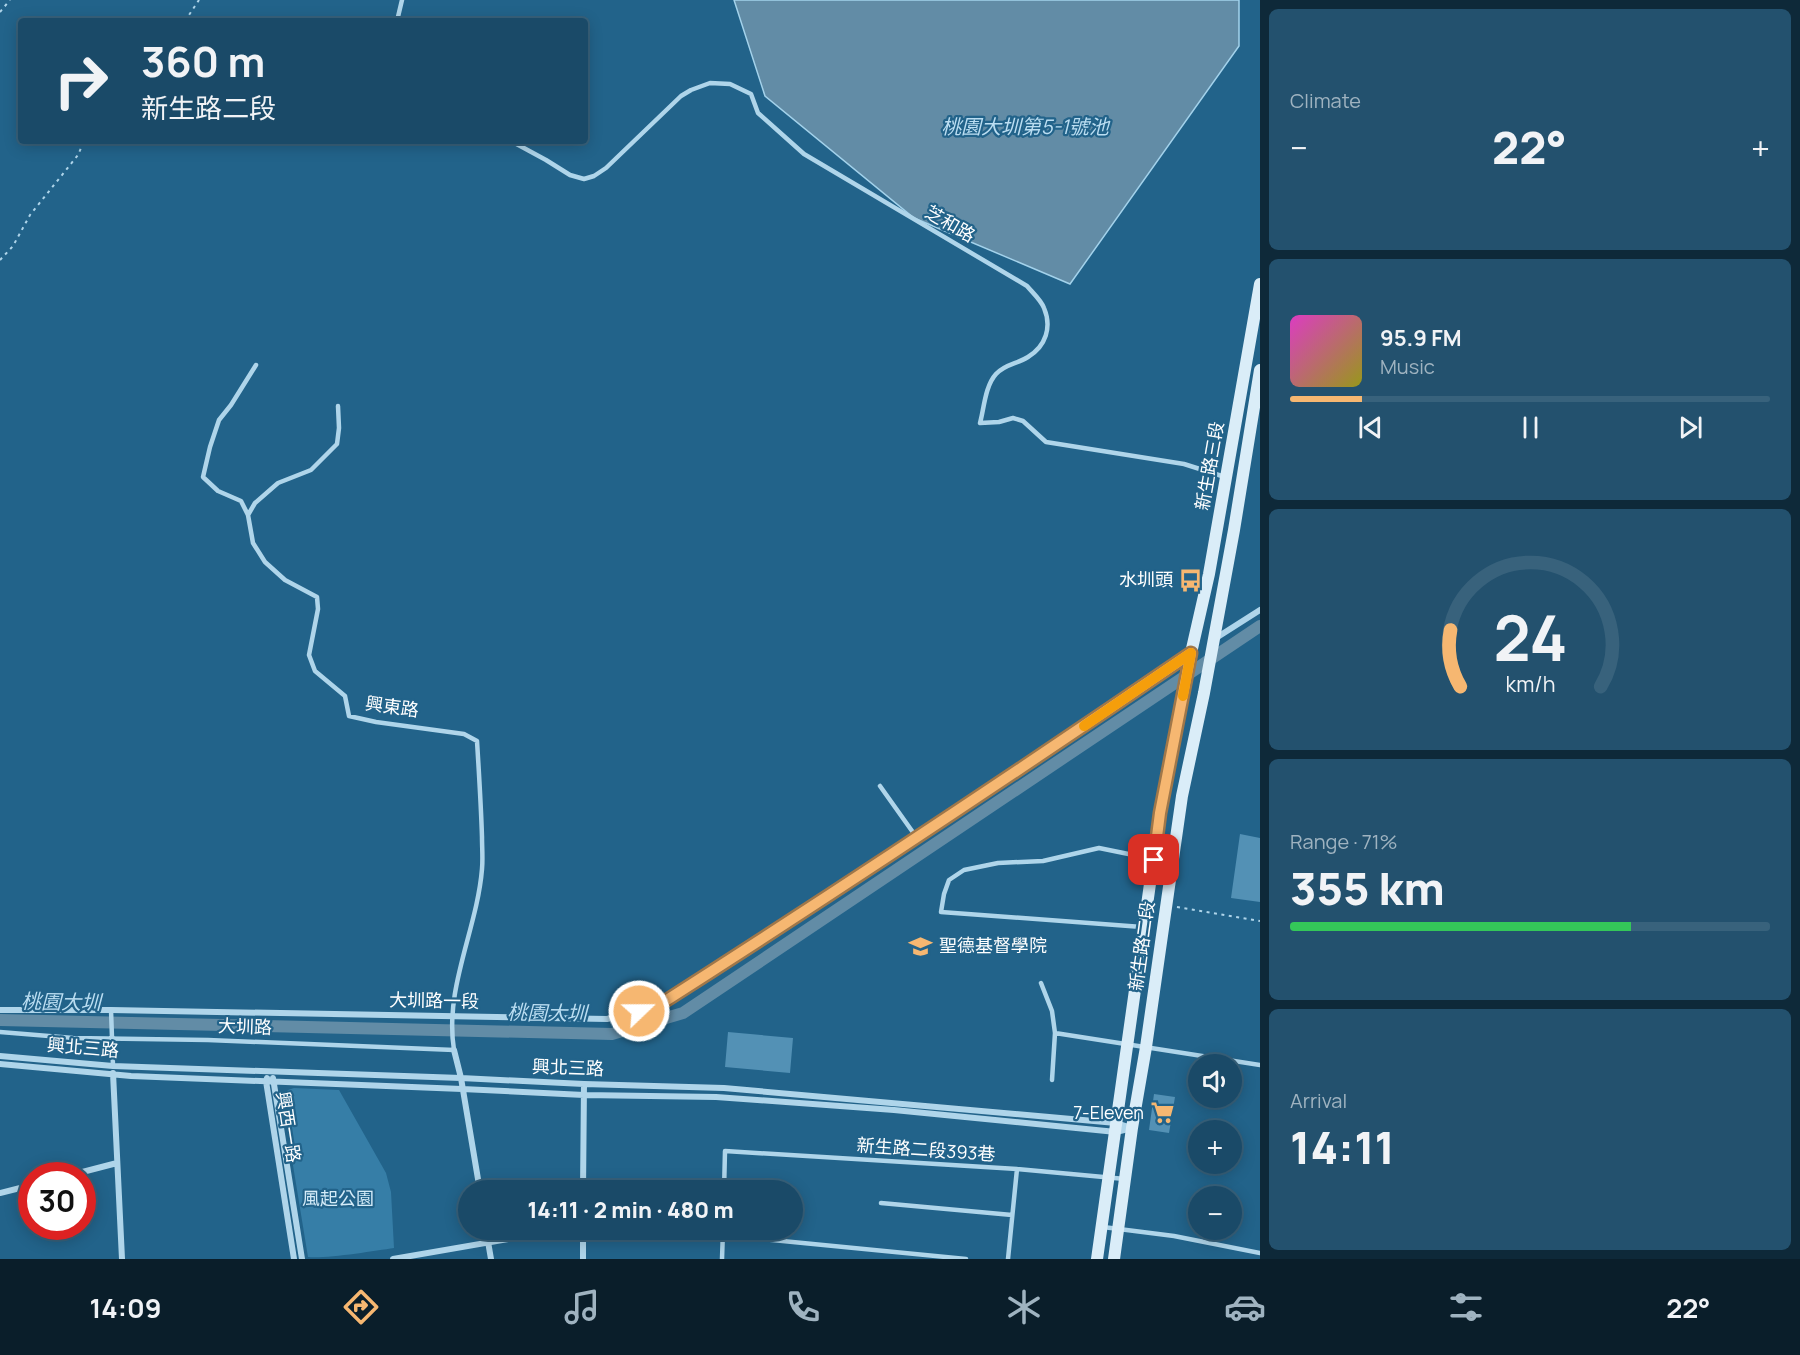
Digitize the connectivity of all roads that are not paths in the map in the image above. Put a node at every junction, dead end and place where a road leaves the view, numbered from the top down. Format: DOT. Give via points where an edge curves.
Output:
graph roads {
  1 [pos="402,0"];
  2 [pos="399,18"];
  3 [pos="517,144"];
  4 [pos="1260,284"];
  5 [pos="256,365"];
  6 [pos="1260,370"];
  7 [pos="338,406"];
  8 [pos="1226,477"];
  9 [pos="248,515"];
  10 [pos="1260,610"];
  11 [pos="1212,640"];
  12 [pos="1191,653"];
  13 [pos="880,786"];
  14 [pos="916,838"];
  15 [pos="1154,860"];
  16 [pos="1145,927"];
  17 [pos="1041,982"];
  18 [pos="0,1010"];
  19 [pos="111,1010"];
  20 [pos="453,1017"];
  21 [pos="0,1032"];
  22 [pos="1055,1033"];
  23 [pos="112,1039"];
  24 [pos="1128,1045"];
  25 [pos="453,1047"];
  26 [pos="1146,1047"];
  27 [pos="0,1056"];
  28 [pos="0,1064"];
  29 [pos="1260,1065"];
  30 [pos="113,1066"];
  31 [pos="270,1072"];
  32 [pos="113,1075"];
  33 [pos="461,1078"];
  34 [pos="1052,1080"];
  35 [pos="266,1081"];
  36 [pos="274,1081"];
  37 [pos="584,1084"];
  38 [pos="462,1089"];
  39 [pos="584,1095"];
  40 [pos="1116,1128"];
  41 [pos="1132,1128"];
  42 [pos="117,1163"];
  43 [pos="96,1169"];
  44 [pos="1017,1169"];
  45 [pos="1108,1177"];
  46 [pos="1125,1179"];
  47 [pos="478,1180"];
  48 [pos="583,1180"];
  49 [pos="724,1180"];
  50 [pos="18,1188"];
  51 [pos="0,1193"];
  52 [pos="881,1203"];
  53 [pos="1012,1215"];
  54 [pos="1101,1226"];
  55 [pos="1118,1229"];
  56 [pos="500,1240"];
  57 [pos="583,1240"];
  58 [pos="723,1240"];
  59 [pos="788,1240"];
  60 [pos="488,1242"];
  61 [pos="1260,1253"];
  62 [pos="122,1259"];
  63 [pos="294,1259"];
  64 [pos="302,1259"];
  65 [pos="393,1259"];
  66 [pos="491,1259"];
  67 [pos="583,1259"];
  68 [pos="722,1259"];
  69 [pos="966,1259"];
  70 [pos="1008,1259"];
  71 [pos="1097,1259"];
  72 [pos="1113,1259"];
  1 -- 2 [label="lane"];
  3 -- 8 [label="lane, 芝和路" via="570,176 584,179 606,168 681,96 710,83 730,84 751,94 758,113 804,154 1027,286 1044,308 1048,328 1045,341 1029,357 1006,365 994,375 980,423 1013,418 1023,421 1046,442 1184,464"];
  4 -- 8 [label="main road, 新生路三段"];
  5 -- 9 [label="lane" via="219,420 203,477 218,491 241,501"];
  6 -- 11 [label="main road, 新生路三段"];
  7 -- 9 [label="lane" via="337,444 311,470 278,483 255,502"];
  8 -- 12 [label="main road, 新生路三段"];
  9 -- 20 [label="lane, 興東路" via="253,543 265,562 285,580 317,597 309,655 315,670 345,696 349,716 464,734 477,741 483,869"];
  10 -- 11 [label="street"];
  11 -- 26 [label="main road, 新生路二段" via="1182,796"];
  12 -- 14 [label="street, 大圳路一段"];
  12 -- 15 [label="main road, 新生路二段"];
  13 -- 14 [label="lane"];
  14 -- 20 [label="street, 大圳路一段" via="656,1007 607,1019"];
  15 -- 16 [label="main road, 新生路二段"];
  15 -- 16 [label="lane" via="1099,848 1043,861 964,870 949,880 941,912"];
  16 -- 24 [label="main road, 新生路二段"];
  17 -- 22 [label="lane"];
  18 -- 19 [label="street, 大圳路一段"];
  19 -- 20 [label="street, 大圳路一段"];
  19 -- 23 [label="lane"];
  20 -- 25 [label="lane"];
  21 -- 23 [label="lane, 大圳路"];
  22 -- 24 [label="lane"];
  22 -- 34 [label="lane"];
  23 -- 25 [label="lane, 大圳路"];
  23 -- 30 [label="lane"];
  24 -- 26 [label="lane"];
  24 -- 40 [label="main road, 新生路二段"];
  25 -- 33 [label="street"];
  26 -- 29 [label="lane"];
  26 -- 41 [label="main road, 新生路二段"];
  27 -- 30 [label="street, 興北三路"];
  28 -- 32 [label="street"];
  30 -- 31 [label="street, 興北三路"];
  30 -- 32 [label="street"];
  31 -- 33 [label="street, 興北三路"];
  31 -- 35 [label="street, 興西一路"];
  31 -- 36 [label="street"];
  32 -- 35 [label="street"];
  32 -- 42 [label="street"];
  33 -- 37 [label="street, 興北三路"];
  33 -- 38 [label="street"];
  35 -- 36 [label="street"];
  35 -- 63 [label="street, 興西一路"];
  36 -- 38 [label="street"];
  36 -- 64 [label="street"];
  37 -- 39 [label="street"];
  37 -- 40 [label="street, 興北三路" via="724,1088"];
  38 -- 39 [label="street"];
  38 -- 47 [label="street"];
  39 -- 40 [label="street" via="752,1100"];
  39 -- 48 [label="street"];
  40 -- 41 [label="street, 興北三路"];
  40 -- 45 [label="main road, 新生路二段"];
  41 -- 46 [label="main road, 新生路二段"];
  42 -- 43 [label="street"];
  42 -- 62 [label="street"];
  44 -- 45 [label="lane, 新生路二段393巷"];
  44 -- 49 [label="lane, 新生路二段393巷" via="725,1151"];
  44 -- 53 [label="lane"];
  45 -- 46 [label="lane, 新生路二段393巷"];
  45 -- 54 [label="main road, 新生路二段"];
  46 -- 55 [label="main road, 新生路二段"];
  50 -- 51 [label="street"];
  52 -- 53 [label="lane"];
  53 -- 70 [label="lane"];
  54 -- 55 [label="lane"];
  54 -- 71 [label="main road, 新生路二段"];
  55 -- 61 [label="lane"];
  55 -- 72 [label="main road, 新生路二段"];
  56 -- 60 [label="street"];
  57 -- 67 [label="street"];
  58 -- 68 [label="lane"];
  59 -- 69 [label="lane"];
  60 -- 65 [label="street"];
  60 -- 66 [label="street"];
}
